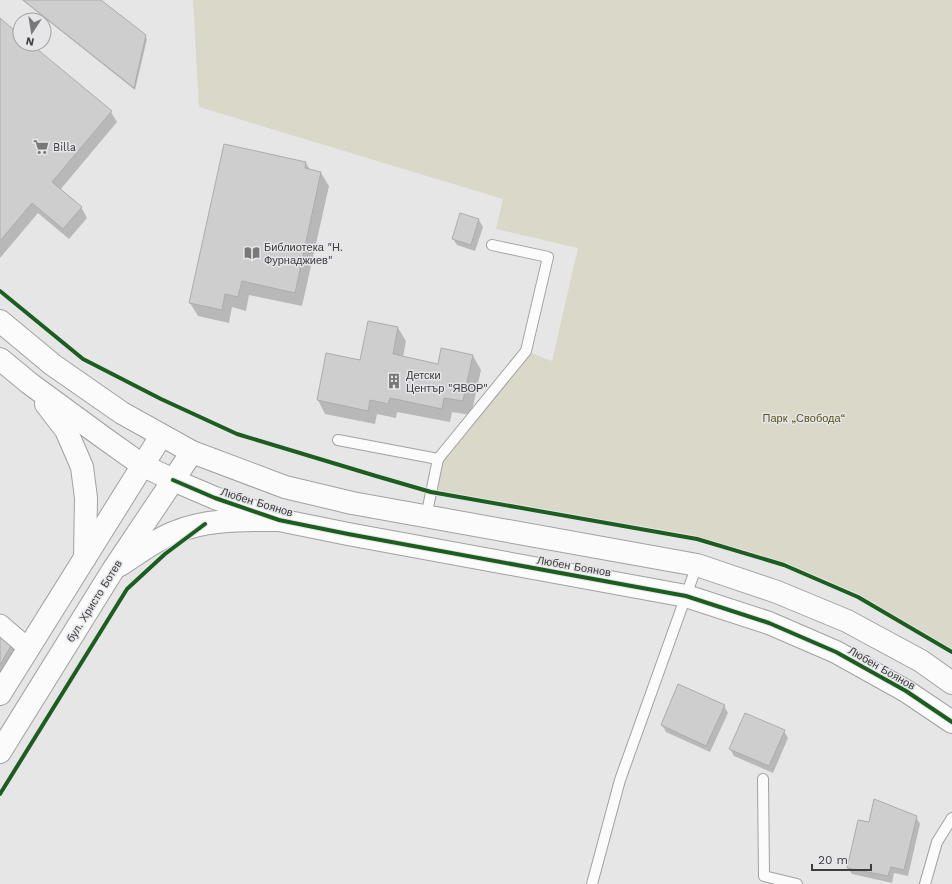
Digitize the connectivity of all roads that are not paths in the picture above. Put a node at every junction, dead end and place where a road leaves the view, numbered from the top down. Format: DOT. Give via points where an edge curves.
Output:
graph roads {
  1 [pos="492,245"];
  2 [pos="0,321"];
  3 [pos="0,359"];
  4 [pos="29,383"];
  5 [pos="161,436"];
  6 [pos="338,440"];
  7 [pos="192,452"];
  8 [pos="438,459"];
  9 [pos="142,465"];
  10 [pos="172,480"];
  11 [pos="426,517"];
  12 [pos="279,520"];
  13 [pos="85,558"];
  14 [pos="697,565"];
  15 [pos="113,570"];
  16 [pos="686,596"];
  17 [pos="0,624"];
  18 [pos="28,648"];
  19 [pos="952,683"];
  20 [pos="0,694"];
  21 [pos="952,722"];
  22 [pos="0,752"];
  23 [pos="763,779"];
  24 [pos="952,818"];
  25 [pos="592,884"];
  26 [pos="797,884"];
  27 [pos="925,884"];
  1 -- 8 [label="lane" via="548,257 526,351"];
  2 -- 5 [label="street, Любен Боянов" via="53,365 122,413"];
  3 -- 4 [label="street, Любен Боянов"];
  4 -- 9 [label="street, Любен Боянов"];
  4 -- 13 [label="street" via="66,430 82,467 86,498"];
  5 -- 7 [label="street, Любен Боянов"];
  5 -- 9 [label="street"];
  6 -- 8 [label="lane"];
  7 -- 10 [label="street, бул. Христо Ботев"];
  7 -- 11 [label="street, Любен Боянов" via="286,487"];
  8 -- 11 [label="lane"];
  9 -- 10 [label="street, Любен Боянов"];
  9 -- 13 [label="street"];
  10 -- 12 [label="street, Любен Боянов"];
  10 -- 15 [label="street, бул. Христо Ботев"];
  11 -- 14 [label="street, Любен Боянов"];
  12 -- 15 [label="street" via="233,520 199,525 172,533"];
  12 -- 16 [label="street, Любен Боянов"];
  13 -- 18 [label="street"];
  14 -- 16 [label="lane"];
  14 -- 19 [label="street, Любен Боянов" via="777,592 847,621 921,661"];
  15 -- 22 [label="street, бул. Христо Ботев"];
  16 -- 21 [label="street, Любен Боянов" via="769,622 836,652 906,691"];
  16 -- 25 [label="lane" via="620,780"];
  17 -- 18 [label="street"];
  18 -- 20 [label="street"];
  23 -- 26 [label="lane" via="764,876"];
  24 -- 27 [label="lane" via="937,842"];
}
